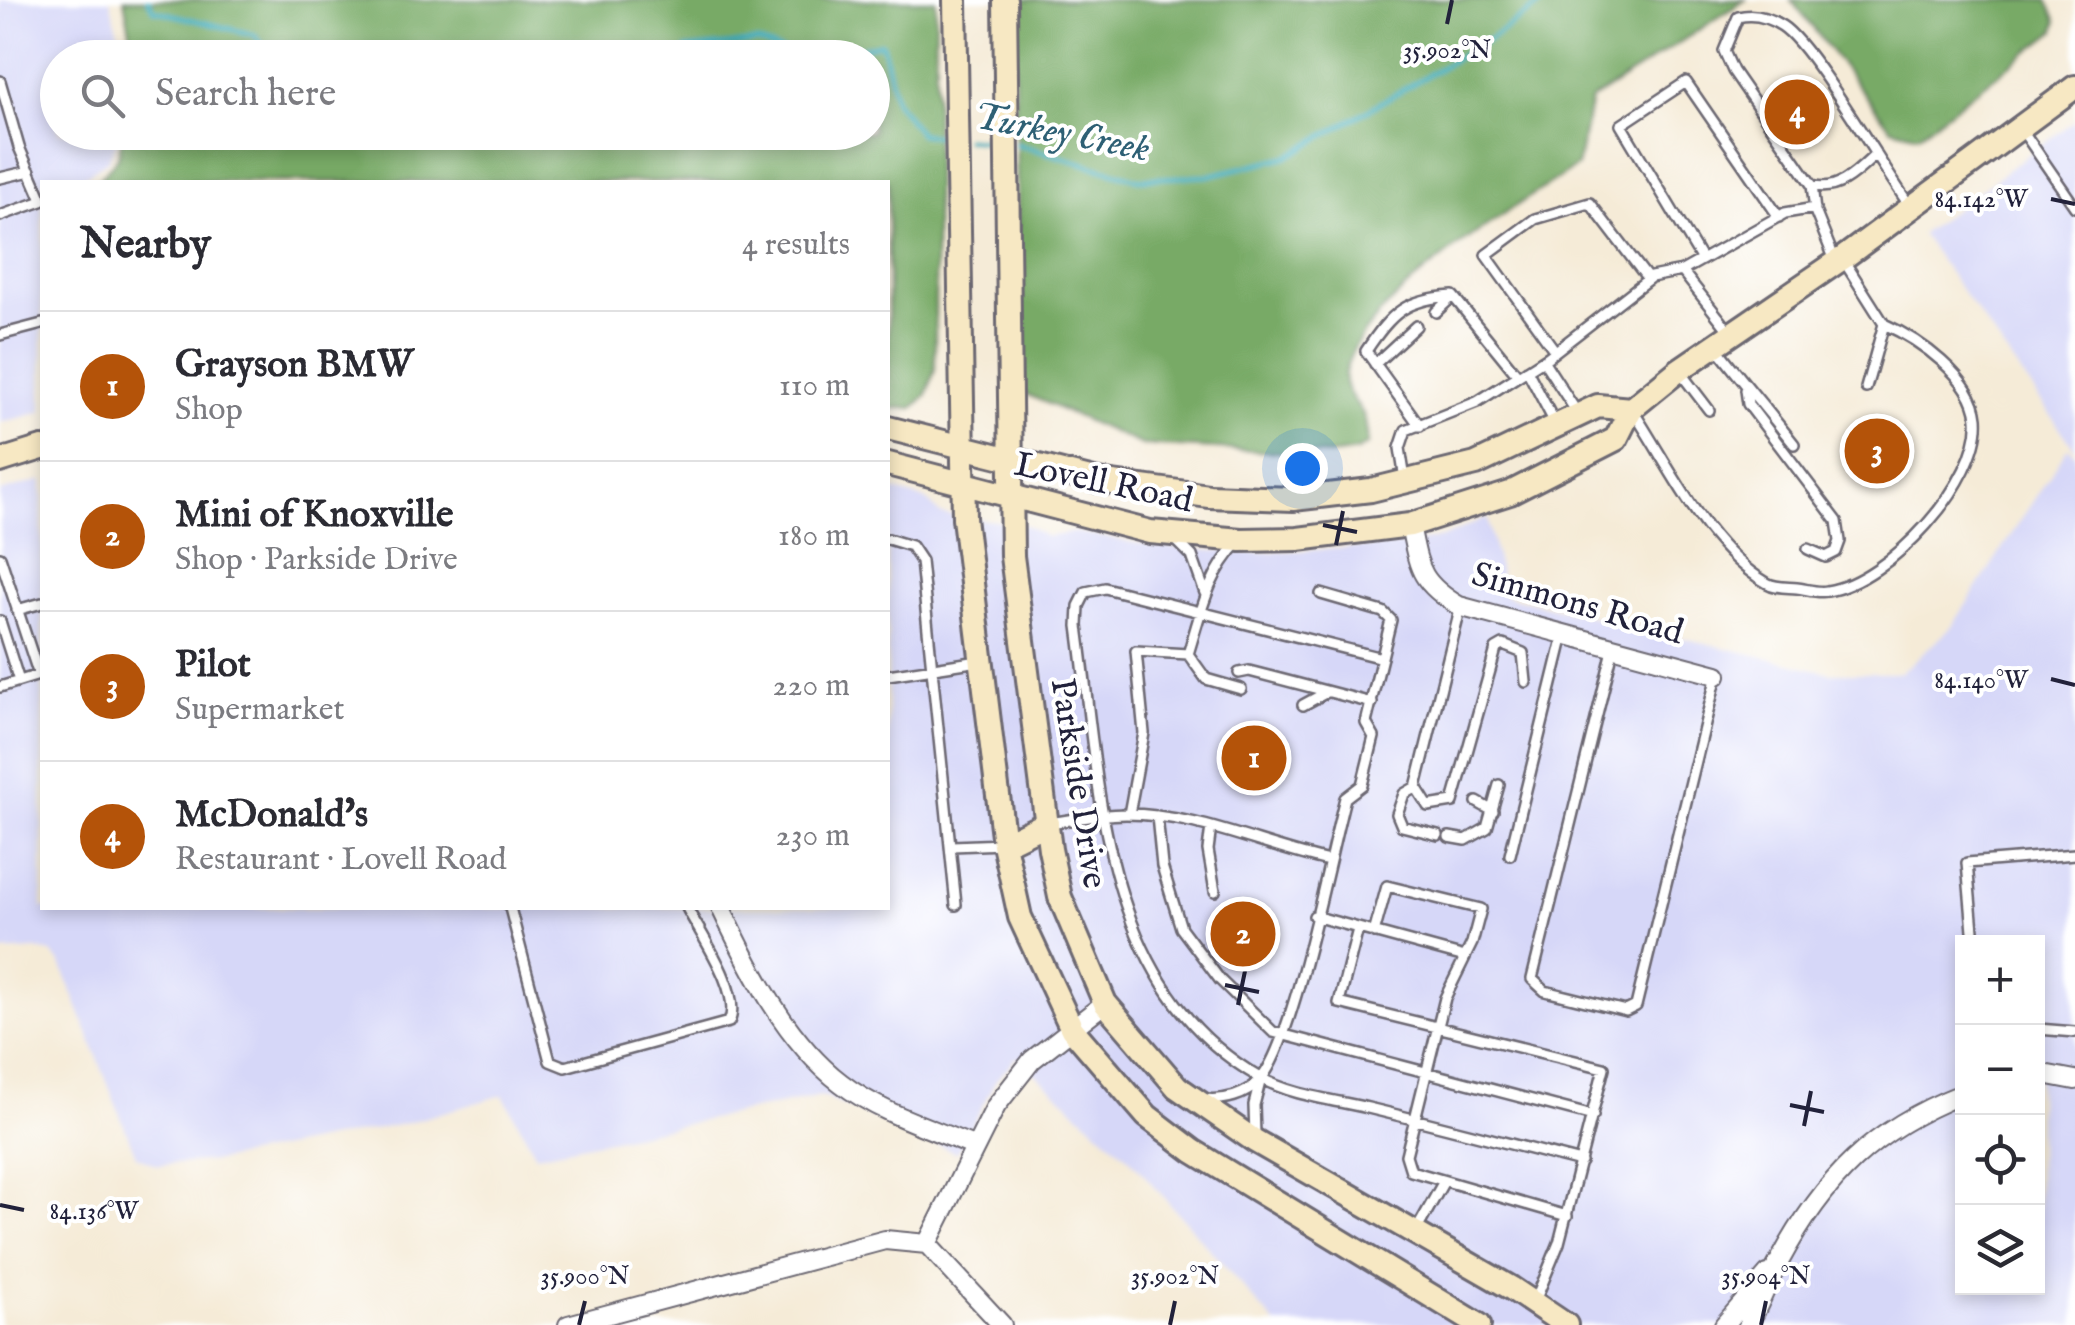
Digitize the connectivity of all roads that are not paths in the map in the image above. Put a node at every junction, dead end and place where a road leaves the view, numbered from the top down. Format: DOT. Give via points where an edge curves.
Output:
graph roads {
  1 [pos="955,0"];
  2 [pos="1005,0"];
  3 [pos="0,81"];
  4 [pos="2075,87"];
  5 [pos="2020,128"];
  6 [pos="1874,156"];
  7 [pos="30,171"];
  8 [pos="0,178"];
  9 [pos="1812,186"];
  10 [pos="40,195"];
  11 [pos="40,201"];
  12 [pos="2075,207"];
  13 [pos="1815,208"];
  14 [pos="1912,208"];
  15 [pos="0,216"];
  16 [pos="1779,217"];
  17 [pos="1702,260"];
  18 [pos="1840,260"];
  19 [pos="1682,271"];
  20 [pos="1648,279"];
  21 [pos="1453,296"];
  22 [pos="1436,312"];
  23 [pos="1884,324"];
  24 [pos="40,325"];
  25 [pos="1416,326"];
  26 [pos="0,336"];
  27 [pos="1723,340"];
  28 [pos="1555,351"];
  29 [pos="1542,360"];
  30 [pos="1375,364"];
  31 [pos="1679,370"];
  32 [pos="1522,373"];
  33 [pos="1866,388"];
  34 [pos="1746,390"];
  35 [pos="1631,408"];
  36 [pos="1709,410"];
  37 [pos="1579,416"];
  38 [pos="1420,426"];
  39 [pos="1557,428"];
  40 [pos="890,429"];
  41 [pos="1794,444"];
  42 [pos="962,447"];
  43 [pos="40,449"];
  44 [pos="1009,460"];
  45 [pos="0,461"];
  46 [pos="890,465"];
  47 [pos="1405,482"];
  48 [pos="962,484"];
  49 [pos="1010,498"];
  50 [pos="1410,524"];
  51 [pos="1170,534"];
  52 [pos="890,540"];
  53 [pos="1241,540"];
  54 [pos="1808,549"];
  55 [pos="0,557"];
  56 [pos="1206,593"];
  57 [pos="1320,594"];
  58 [pos="40,604"];
  59 [pos="1461,606"];
  60 [pos="18,610"];
  61 [pos="1201,611"];
  62 [pos="0,621"];
  63 [pos="1565,633"];
  64 [pos="1614,646"];
  65 [pos="1188,654"];
  66 [pos="1382,658"];
  67 [pos="981,660"];
  68 [pos="932,669"];
  69 [pos="1239,672"];
  70 [pos="890,675"];
  71 [pos="1717,675"];
  72 [pos="20,681"];
  73 [pos="1526,682"];
  74 [pos="0,687"];
  75 [pos="1241,690"];
  76 [pos="1327,692"];
  77 [pos="1372,704"];
  78 [pos="1303,705"];
  79 [pos="1499,784"];
  80 [pos="1416,786"];
  81 [pos="1458,792"];
  82 [pos="1493,811"];
  83 [pos="1128,814"];
  84 [pos="1104,815"];
  85 [pos="1157,816"];
  86 [pos="1047,823"];
  87 [pos="1210,827"];
  88 [pos="1004,844"];
  89 [pos="952,846"];
  90 [pos="2075,854"];
  91 [pos="1510,855"];
  92 [pos="1328,861"];
  93 [pos="1215,890"];
  94 [pos="956,905"];
  95 [pos="511,910"];
  96 [pos="688,910"];
  97 [pos="723,910"];
  98 [pos="1314,916"];
  99 [pos="1358,928"];
  100 [pos="1374,933"];
  101 [pos="1973,935"];
  102 [pos="1465,956"];
  103 [pos="1105,1003"];
  104 [pos="1072,1028"];
  105 [pos="1438,1028"];
  106 [pos="2045,1030"];
  107 [pos="2075,1032"];
  108 [pos="1282,1037"];
  109 [pos="1426,1074"];
  110 [pos="2045,1074"];
  111 [pos="1261,1079"];
  112 [pos="2075,1080"];
  113 [pos="1191,1096"];
  114 [pos="1955,1097"];
  115 [pos="1593,1116"];
  116 [pos="1415,1119"];
  117 [pos="1255,1140"];
  118 [pos="972,1146"];
  119 [pos="1581,1162"];
  120 [pos="1444,1181"];
  121 [pos="1566,1216"];
  122 [pos="1416,1233"];
  123 [pos="927,1244"];
  124 [pos="1778,1262"];
  125 [pos="1534,1303"];
  126 [pos="579,1324"];
  127 [pos="1002,1325"];
  128 [pos="1479,1325"];
  129 [pos="1566,1325"];
  130 [pos="1724,1325"];
  131 [pos="1748,1325"];
  1 -- 42 [label="street"];
  2 -- 44 [label="street, Parkside Drive"];
  3 -- 7 [label="lane"];
  4 -- 5 [label="street, Lovell Road"];
  5 -- 12 [label="lane"];
  5 -- 14 [label="street, Lovell Road"];
  6 -- 9 [label="lane" via="1846,181"];
  6 -- 9 [label="lane" via="1784,27 1752,14 1738,17 1724,51"];
  6 -- 14 [label="lane"];
  7 -- 8 [label="lane"];
  7 -- 10 [label="lane"];
  9 -- 13 [label="lane"];
  11 -- 15 [label="lane"];
  13 -- 16 [label="lane"];
  13 -- 18 [label="lane"];
  14 -- 18 [label="street, Lovell Road"];
  16 -- 17 [label="lane"];
  16 -- 17 [label="lane" via="1686,82 1621,125"];
  17 -- 19 [label="lane"];
  18 -- 23 [label="lane"];
  18 -- 27 [label="street, Lovell Road"];
  19 -- 20 [label="lane"];
  19 -- 27 [label="lane"];
  20 -- 28 [label="lane"];
  20 -- 28 [label="lane" via="1590,203 1535,219 1486,255"];
  21 -- 22 [label="lane"];
  21 -- 30 [label="lane" via="1416,298 1383,326 1366,351"];
  21 -- 32 [label="lane"];
  23 -- 33 [label="lane"];
  23 -- 35 [label="lane" via="1917,338 1953,372 1977,414 1973,458 1938,510 1882,567 1827,591 1771,586 1722,548"];
  24 -- 26 [label="lane"];
  25 -- 30 [label="lane"];
  27 -- 31 [label="street, Lovell Road"];
  27 -- 34 [label="lane"];
  28 -- 29 [label="lane"];
  29 -- 32 [label="lane"];
  29 -- 37 [label="lane"];
  30 -- 38 [label="lane"];
  31 -- 35 [label="street, Lovell Road"];
  31 -- 36 [label="lane"];
  32 -- 38 [label="lane"];
  32 -- 39 [label="lane"];
  34 -- 41 [label="lane"];
  34 -- 54 [label="lane" via="1748,404 1837,521 1836,552 1826,556"];
  35 -- 37 [label="street, Lovell Road" via="1598,406"];
  35 -- 50 [label="street, Lovell Road" via="1616,439 1589,456 1510,494"];
  37 -- 39 [label="street, Lovell Road"];
  38 -- 47 [label="lane" via="1406,430 1402,440"];
  39 -- 47 [label="street, Lovell Road" via="1476,464"];
  40 -- 42 [label="street, Lovell Road"];
  42 -- 44 [label="street, Lovell Road"];
  42 -- 48 [label="street"];
  43 -- 45 [label="street"];
  44 -- 47 [label="street, Lovell Road" via="1111,484 1248,499 1330,496"];
  44 -- 49 [label="street, Parkside Drive"];
  46 -- 48 [label="street, Lovell Road"];
  47 -- 50 [label="street"];
  48 -- 49 [label="street, Lovell Road"];
  48 -- 67 [label="street"];
  49 -- 51 [label="street, Lovell Road"];
  49 -- 86 [label="street, Parkside Drive"];
  50 -- 53 [label="street, Lovell Road"];
  50 -- 59 [label="street, Simmons Road" via="1417,566 1432,590"];
  51 -- 53 [label="street, Lovell Road"];
  51 -- 56 [label="lane" via="1192,556"];
  52 -- 68 [label="lane" via="911,546 922,561"];
  53 -- 56 [label="lane"];
  55 -- 60 [label="lane"];
  56 -- 61 [label="lane"];
  57 -- 66 [label="lane" via="1383,612 1390,620"];
  58 -- 60 [label="lane"];
  59 -- 63 [label="street, Simmons Road"];
  59 -- 80 [label="lane"];
  60 -- 72 [label="lane" via="39,676"];
  61 -- 65 [label="lane"];
  61 -- 66 [label="lane"];
  61 -- 84 [label="lane" via="1096,587 1078,606"];
  62 -- 72 [label="lane"];
  63 -- 64 [label="street, Simmons Road"];
  63 -- 91 [label="lane"];
  64 -- 71 [label="street, Simmons Road"];
  64 -- 71 [label="lane" via="1532,979 1545,991 1626,1011 1636,1006"];
  65 -- 75 [label="lane" via="1206,679"];
  65 -- 83 [label="lane" via="1136,651 1144,733"];
  66 -- 77 [label="lane"];
  67 -- 68 [label="lane"];
  67 -- 88 [label="street"];
  68 -- 70 [label="lane"];
  68 -- 89 [label="lane"];
  69 -- 76 [label="lane"];
  72 -- 74 [label="lane"];
  73 -- 81 [label="lane" via="1523,653 1496,648"];
  76 -- 77 [label="lane"];
  76 -- 78 [label="lane"];
  77 -- 92 [label="lane" via="1366,724 1374,738 1362,786 1345,798"];
  79 -- 82 [label="lane"];
  80 -- 81 [label="lane" via="1436,808 1453,802"];
  80 -- 82 [label="lane" via="1404,794 1397,821 1443,836 1478,837"];
  81 -- 82 [label="lane"];
  83 -- 84 [label="lane"];
  83 -- 85 [label="lane"];
  84 -- 86 [label="lane"];
  84 -- 111 [label="lane" via="1137,943 1161,984 1216,1047"];
  85 -- 87 [label="lane"];
  85 -- 108 [label="lane" via="1162,866 1181,928 1220,980"];
  86 -- 88 [label="street"];
  86 -- 103 [label="street, Parkside Drive" via="1060,897"];
  87 -- 92 [label="lane"];
  87 -- 93 [label="lane"];
  88 -- 89 [label="lane"];
  88 -- 104 [label="street" via="1020,916"];
  89 -- 94 [label="lane"];
  90 -- 101 [label="lane" via="1968,863"];
  92 -- 98 [label="lane"];
  95 -- 96 [label="lane" via="550,1061 565,1067 729,1022 730,988"];
  97 -- 118 [label="street" via="802,1045 842,1084"];
  98 -- 99 [label="lane"];
  98 -- 108 [label="lane"];
  99 -- 100 [label="lane"];
  99 -- 105 [label="lane" via="1339,1003"];
  100 -- 102 [label="lane"];
  100 -- 102 [label="lane" via="1386,886 1481,909"];
  102 -- 105 [label="lane"];
  103 -- 104 [label="street"];
  103 -- 113 [label="street, Parkside Drive"];
  104 -- 118 [label="street" via="1032,1060"];
  104 -- 128 [label="street" via="1147,1116 1193,1151"];
  105 -- 109 [label="lane"];
  105 -- 115 [label="lane" via="1604,1068"];
  106 -- 107 [label="lane"];
  108 -- 109 [label="lane"];
  108 -- 111 [label="lane"];
  109 -- 115 [label="lane"];
  109 -- 116 [label="lane"];
  110 -- 112 [label="street"];
  111 -- 113 [label="lane" via="1226,1099"];
  111 -- 116 [label="lane"];
  111 -- 117 [label="lane"];
  113 -- 117 [label="street, Parkside Drive"];
  114 -- 124 [label="street" via="1914,1112 1840,1169"];
  115 -- 119 [label="lane"];
  116 -- 119 [label="lane"];
  116 -- 120 [label="lane" via="1408,1166"];
  117 -- 122 [label="street, Parkside Drive"];
  118 -- 123 [label="street"];
  119 -- 121 [label="lane"];
  120 -- 121 [label="lane"];
  120 -- 122 [label="lane"];
  121 -- 125 [label="lane"];
  122 -- 125 [label="street, Parkside Drive"];
  123 -- 126 [label="street" via="885,1240"];
  123 -- 127 [label="street"];
  124 -- 130 [label="street"];
  124 -- 131 [label="street"];
  125 -- 129 [label="street, Parkside Drive"];
}
